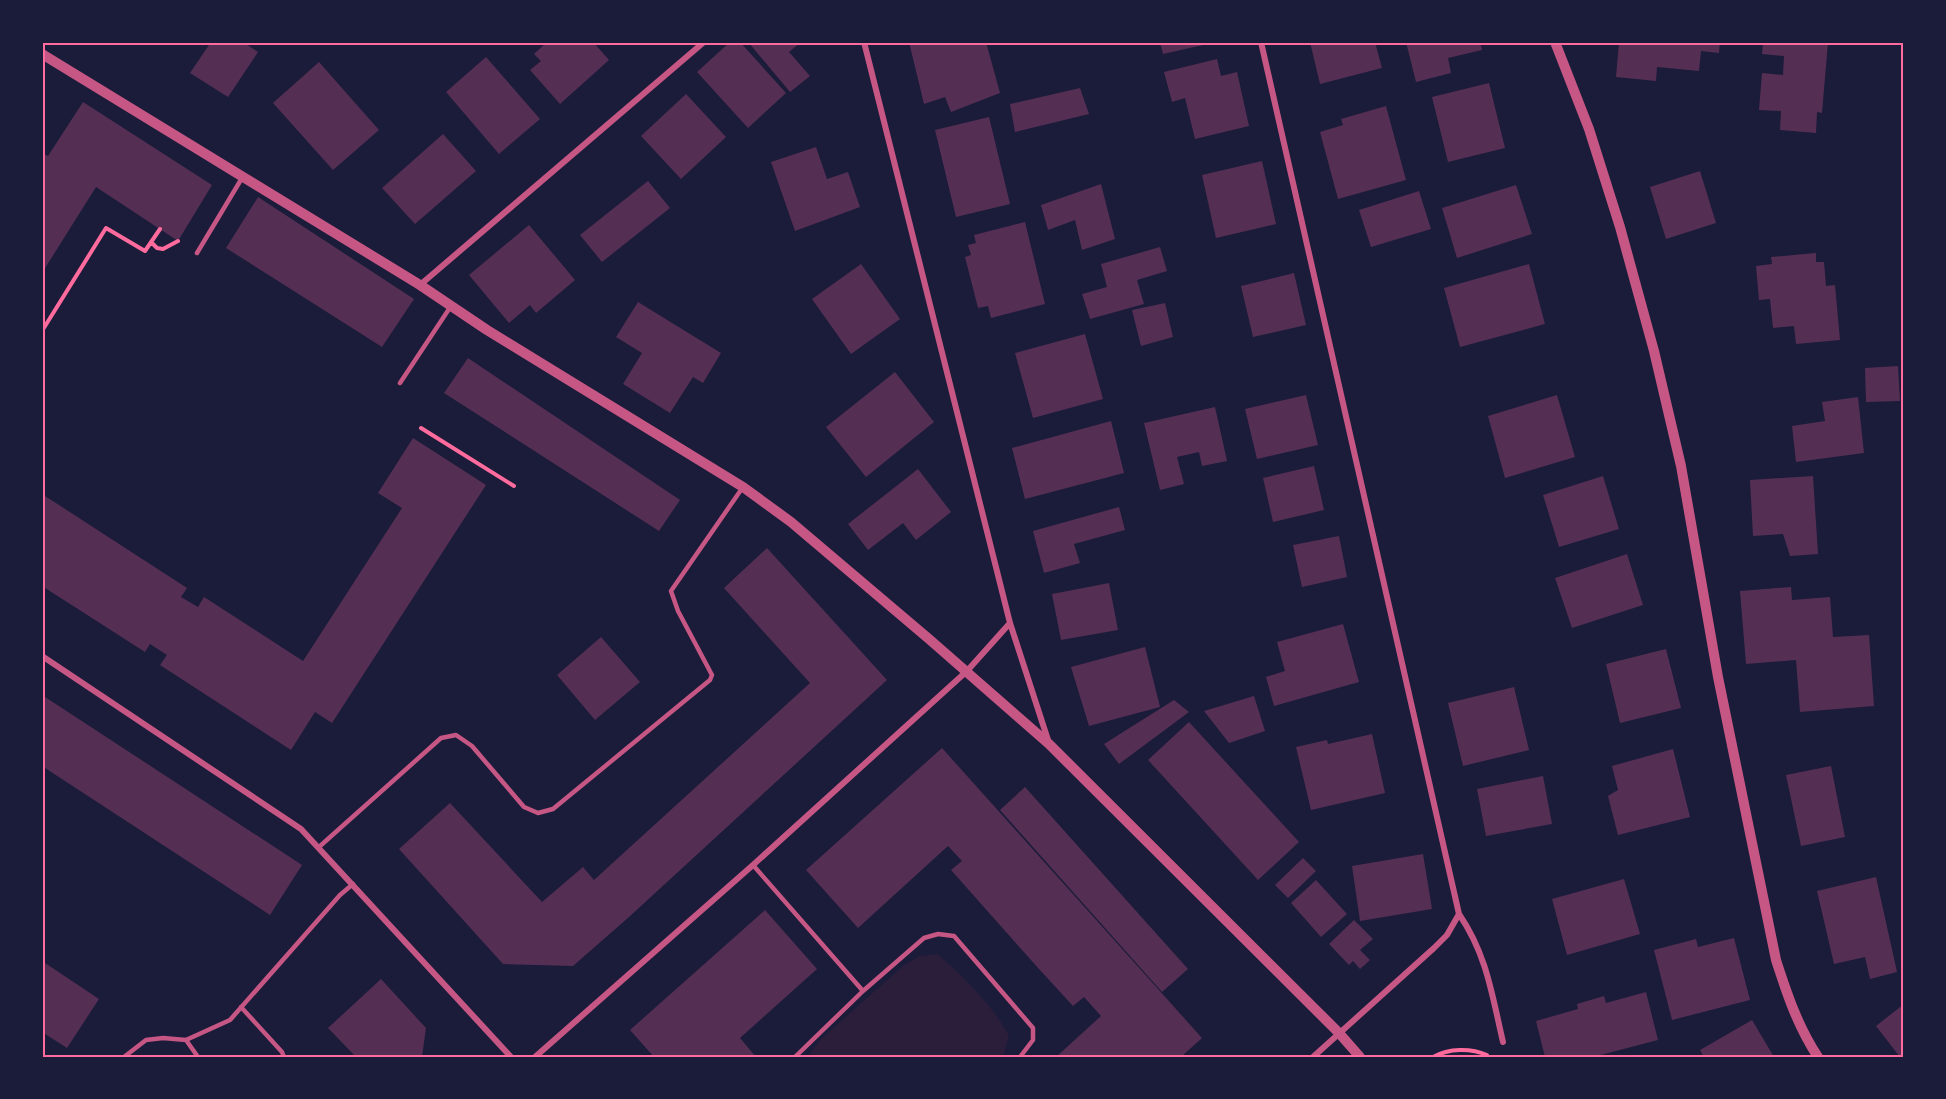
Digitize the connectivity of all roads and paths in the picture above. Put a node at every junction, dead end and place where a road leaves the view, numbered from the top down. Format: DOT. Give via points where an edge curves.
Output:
graph roads {
  1 [pos="704,42"];
  2 [pos="864,42"];
  3 [pos="1261,42"];
  4 [pos="1555,42"];
  5 [pos="42,54"];
  6 [pos="243,178"];
  7 [pos="160,229"];
  8 [pos="178,241"];
  9 [pos="151,242"];
  10 [pos="197,253"];
  11 [pos="420,285"];
  12 [pos="451,306"];
  13 [pos="42,331"];
  14 [pos="400,383"];
  15 [pos="421,428"];
  16 [pos="514,486"];
  17 [pos="743,487"];
  18 [pos="1011,623"];
  19 [pos="42,656"];
  20 [pos="967,671"];
  21 [pos="1049,744"];
  22 [pos="319,847"];
  23 [pos="753,865"];
  24 [pos="353,884"];
  25 [pos="1459,914"];
  26 [pos="862,991"];
  27 [pos="241,1007"];
  28 [pos="1339,1033"];
  29 [pos="186,1040"];
  30 [pos="1503,1042"];
  31 [pos="124,1057"];
  32 [pos="198,1057"];
  33 [pos="284,1057"];
  34 [pos="511,1057"];
  35 [pos="536,1057"];
  36 [pos="795,1057"];
  37 [pos="1020,1057"];
  38 [pos="1313,1057"];
  39 [pos="1360,1057"];
  40 [pos="1433,1057"];
  41 [pos="1490,1057"];
  42 [pos="1818,1057"];
  1 -- 11 [label="street"];
  2 -- 18 [label="street"];
  3 -- 25 [label="street"];
  4 -- 42 [label="street" via="1589,129 1654,351 1681,466 1718,677 1776,960 1790,1003"];
  5 -- 6 [label="street"];
  6 -- 10 [label="lane"];
  6 -- 11 [label="street"];
  7 -- 9 [label="path"];
  8 -- 9 [label="path" via="163,249"];
  9 -- 13 [label="path" via="145,251 105,228"];
  11 -- 12 [label="street"];
  12 -- 14 [label="lane"];
  12 -- 17 [label="street"];
  15 -- 16 [label="path"];
  17 -- 20 [label="street" via="791,522"];
  17 -- 22 [label="lane" via="671,591 712,675 710,680 553,808 538,813 524,807 472,746 456,735 441,738"];
  18 -- 20 [label="street"];
  18 -- 21 [label="street"];
  19 -- 22 [label="street" via="302,829"];
  20 -- 21 [label="street"];
  20 -- 23 [label="street"];
  21 -- 28 [label="street"];
  22 -- 24 [label="street"];
  23 -- 26 [label="lane"];
  23 -- 35 [label="street"];
  24 -- 27 [label="lane"];
  24 -- 34 [label="street"];
  25 -- 28 [label="street" via="1434,948"];
  25 -- 30 [label="street" via="1485,963"];
  26 -- 36 [label="lane"];
  26 -- 37 [label="lane" via="924,939 939,934 954,936 1033,1028 1033,1040"];
  27 -- 29 [label="lane" via="230,1020"];
  27 -- 33 [label="lane"];
  28 -- 38 [label="street"];
  28 -- 39 [label="street"];
  29 -- 31 [label="lane" via="146,1040"];
  29 -- 32 [label="lane"];
  40 -- 41 [label="path" via="1458,1050"];
}
